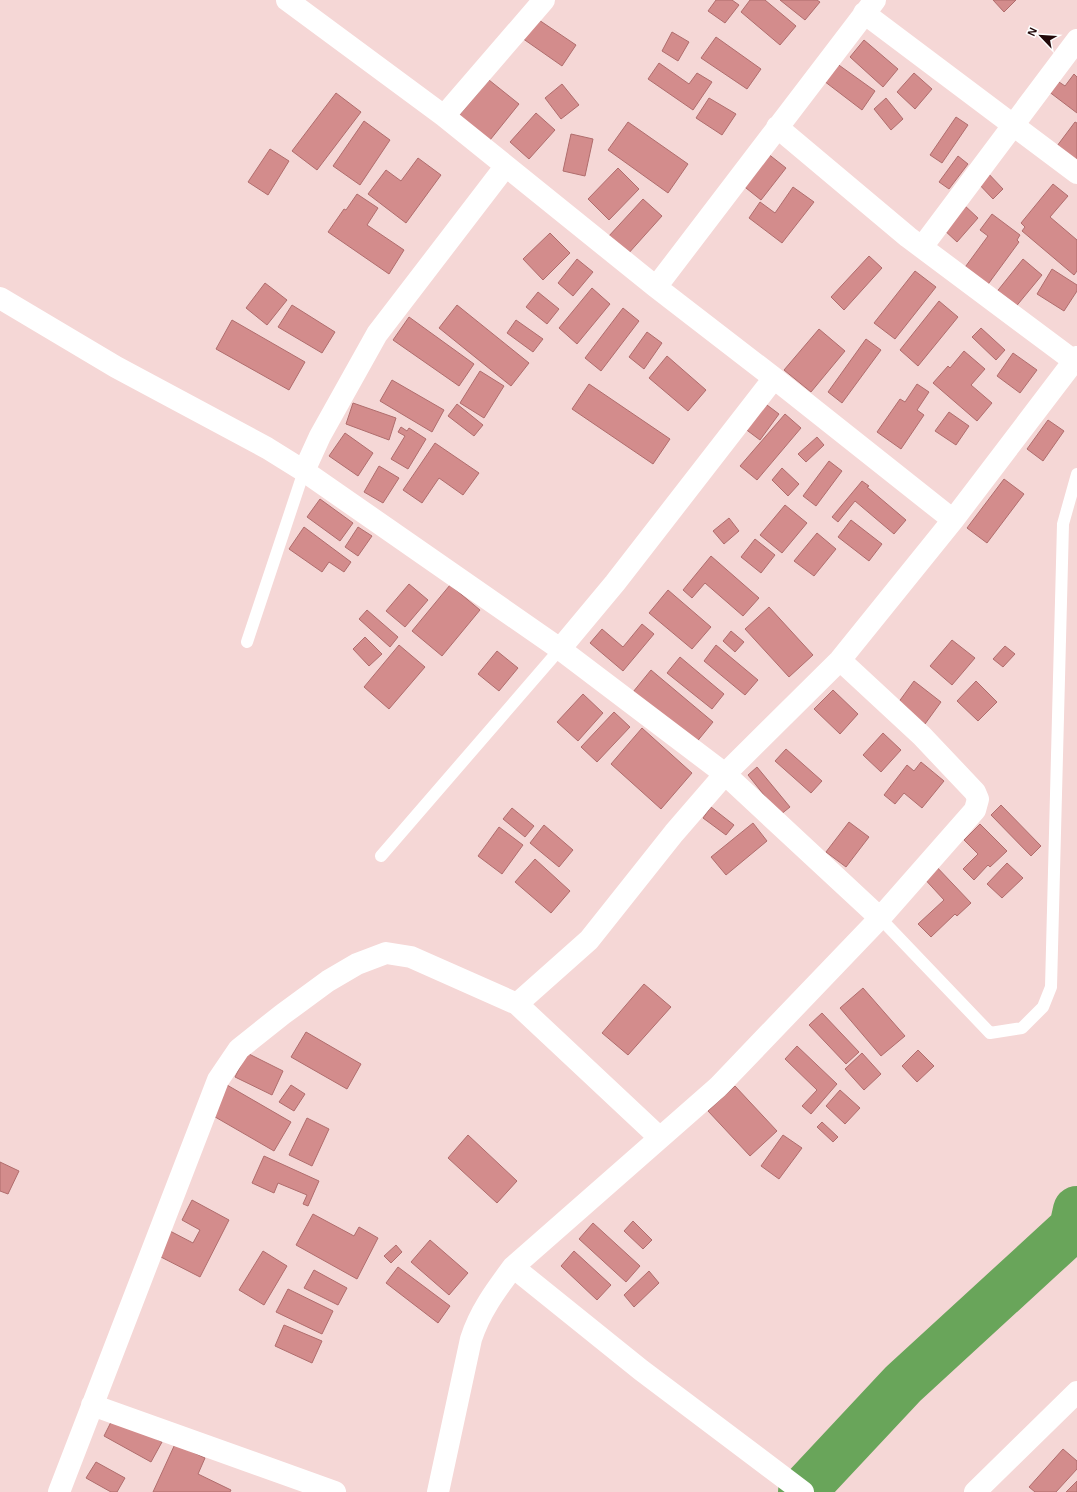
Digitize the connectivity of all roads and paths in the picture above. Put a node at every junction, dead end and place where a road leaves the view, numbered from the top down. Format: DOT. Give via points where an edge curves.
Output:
graph roads {
  1 [pos="287,0"];
  2 [pos="544,0"];
  3 [pos="869,7"];
  4 [pos="1077,40"];
  5 [pos="444,116"];
  6 [pos="1012,125"];
  7 [pos="777,127"];
  8 [pos="505,167"];
  9 [pos="1077,173"];
  10 [pos="922,247"];
  11 [pos="656,287"];
  12 [pos="0,298"];
  13 [pos="1076,359"];
  14 [pos="774,378"];
  15 [pos="304,471"];
  16 [pos="1077,474"];
  17 [pos="953,520"];
  18 [pos="248,642"];
  19 [pos="560,649"];
  20 [pos="840,660"];
  21 [pos="725,774"];
  22 [pos="381,856"];
  23 [pos="880,918"];
  24 [pos="518,1004"];
  25 [pos="660,1138"];
  26 [pos="513,1266"];
  27 [pos="1077,1392"];
  28 [pos="92,1405"];
  29 [pos="59,1492"];
  30 [pos="335,1492"];
  31 [pos="438,1492"];
  32 [pos="803,1492"];
  33 [pos="975,1492"];
  1 -- 5 [label="street"];
  2 -- 5 [label="street"];
  3 -- 6 [label="street"];
  3 -- 7 [label="street"];
  4 -- 6 [label="street"];
  5 -- 8 [label="street"];
  6 -- 9 [label="street"];
  6 -- 10 [label="street"];
  7 -- 10 [label="street"];
  7 -- 11 [label="street"];
  8 -- 11 [label="street"];
  8 -- 15 [label="street" via="378,334 320,436"];
  10 -- 13 [label="street"];
  11 -- 14 [label="street"];
  12 -- 15 [label="street" via="116,367 267,448"];
  13 -- 17 [label="street"];
  14 -- 17 [label="street"];
  14 -- 19 [label="street" via="615,584"];
  15 -- 18 [label="lane"];
  15 -- 19 [label="street"];
  16 -- 23 [label="lane" via="1063,524 1051,987 1043,1007 1022,1028 990,1033"];
  17 -- 20 [label="street"];
  19 -- 21 [label="street"];
  19 -- 22 [label="lane"];
  20 -- 21 [label="street"];
  20 -- 23 [label="street" via="922,736 975,792 978,799 975,810"];
  21 -- 23 [label="street"];
  21 -- 24 [label="street" via="674,833 589,940"];
  23 -- 25 [label="street" via="718,1087"];
  24 -- 25 [label="street"];
  24 -- 28 [label="street" via="411,957 386,953 357,964 328,981 239,1049 218,1080"];
  25 -- 26 [label="street"];
  26 -- 31 [label="street" via="489,1299 471,1339"];
  26 -- 32 [label="street" via="641,1370"];
  27 -- 33 [label="street"];
  28 -- 29 [label="street"];
  28 -- 30 [label="street"];
}
